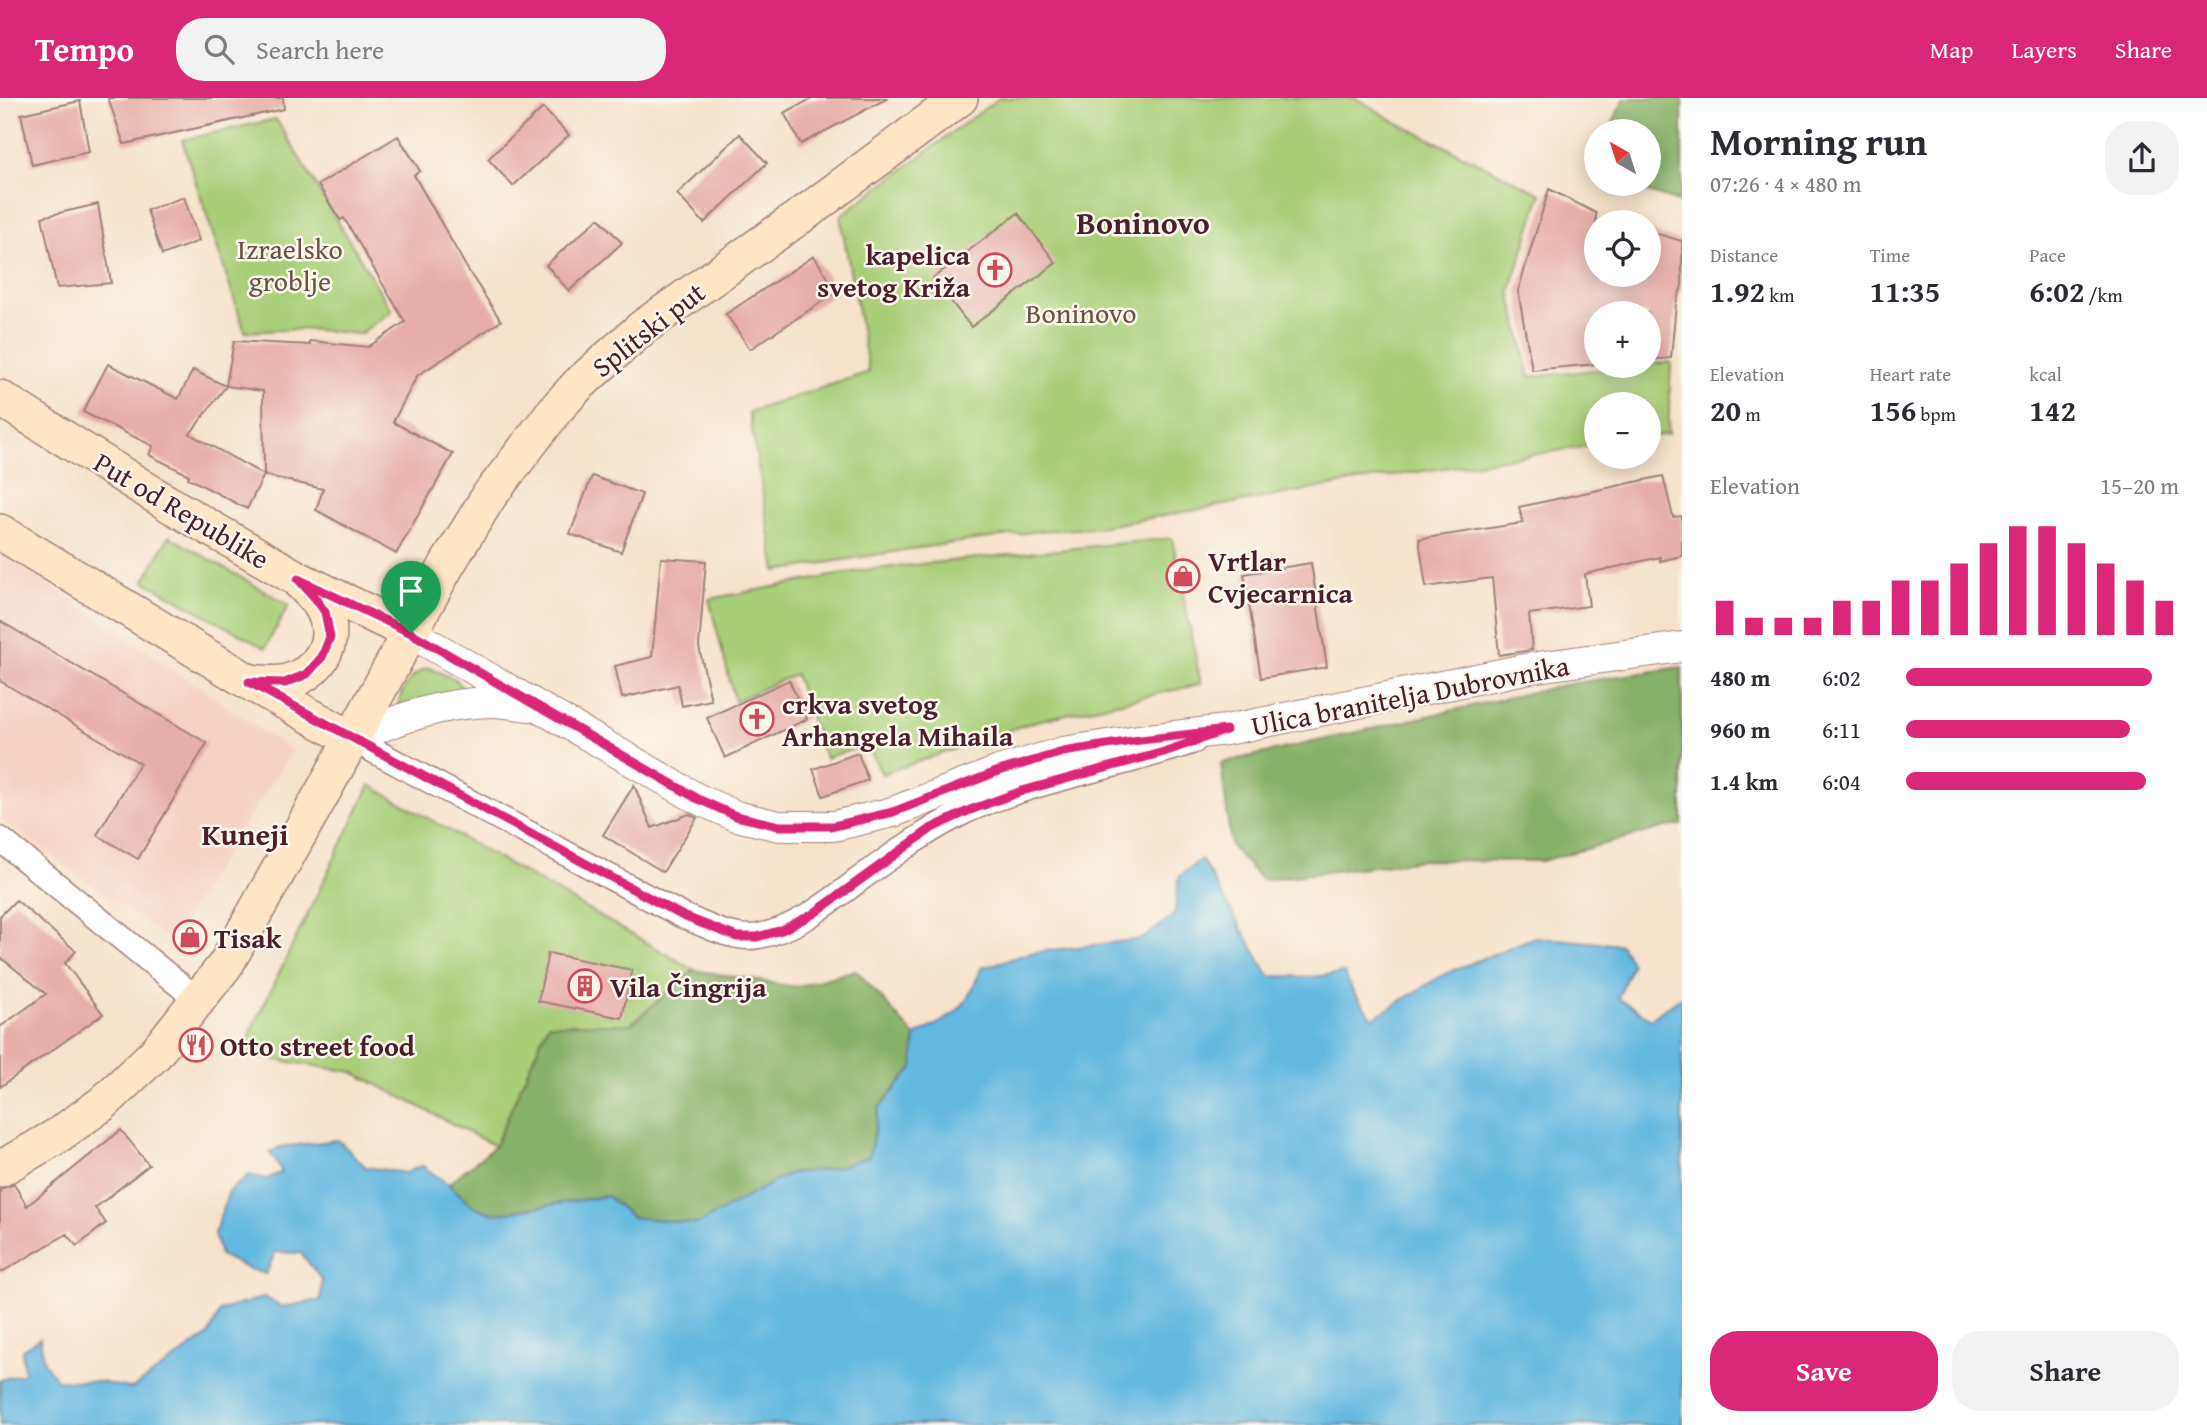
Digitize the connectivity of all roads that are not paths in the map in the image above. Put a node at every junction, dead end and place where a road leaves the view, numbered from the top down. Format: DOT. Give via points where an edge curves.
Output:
graph roads {
  1 [pos="960,98"];
  2 [pos="0,398"];
  3 [pos="0,532"];
  4 [pos="298,579"];
  5 [pos="411,633"];
  6 [pos="1682,647"];
  7 [pos="249,682"];
  8 [pos="538,707"];
  9 [pos="1226,730"];
  10 [pos="352,739"];
  11 [pos="1,841"];
  12 [pos="198,1000"];
  13 [pos="0,1169"];
  1 -- 5 [label="main road, Splitski put" via="642,328 579,384 489,496"];
  2 -- 4 [label="main road, Put od Republike"];
  3 -- 7 [label="main road"];
  4 -- 5 [label="main road, Put od Republike"];
  4 -- 7 [label="main road" via="325,612 330,637 322,657 307,674 285,683"];
  5 -- 8 [label="street, Put od Republike"];
  5 -- 10 [label="main road, Splitski put"];
  6 -- 9 [label="street, Ulica branitelja Dubrovnika" via="1530,668"];
  7 -- 10 [label="main road"];
  8 -- 9 [label="street, Put od Republike" via="698,799 736,816 779,826 834,826 893,812 1063,752"];
  8 -- 10 [label="street" via="493,702 455,706 411,716"];
  9 -- 10 [label="street, Ulica branitelja Dubrovnika" via="970,810 932,828 813,914 757,937 737,937 683,916"];
  10 -- 12 [label="main road, Splitski put" via="226,964"];
  11 -- 12 [label="street"];
  12 -- 13 [label="main road, Splitski put" via="155,1055 102,1104"];
}
